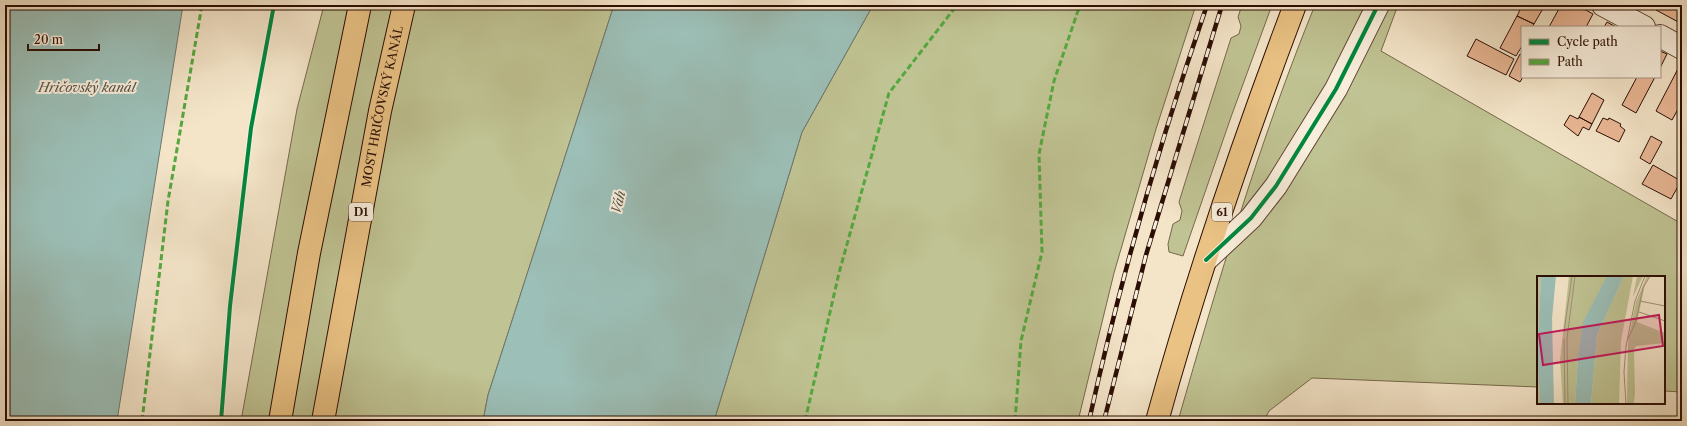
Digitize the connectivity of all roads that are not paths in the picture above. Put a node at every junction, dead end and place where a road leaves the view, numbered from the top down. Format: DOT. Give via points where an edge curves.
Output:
graph roads {
  1 [pos="360,5"];
  2 [pos="404,5"];
  3 [pos="1295,5"];
  4 [pos="1378,5"];
  5 [pos="1603,5"];
  6 [pos="1642,26"];
  7 [pos="1661,37"];
  8 [pos="1682,48"];
  9 [pos="1206,260"];
  10 [pos="280,421"];
  11 [pos="323,421"];
  12 [pos="1157,421"];
  1 -- 10 [label="main road" via="309,253"];
  2 -- 11 [label="main road, MOST HRIČOVSKÝ KANÁL / D1" via="380,111"];
  3 -- 9 [label="main road, 61" via="1264,86"];
  4 -- 9 [label="street" via="1336,89 1276,186 1251,218"];
  5 -- 6 [label="street"];
  7 -- 8 [label="street"];
  9 -- 12 [label="main road, 61"];
}
